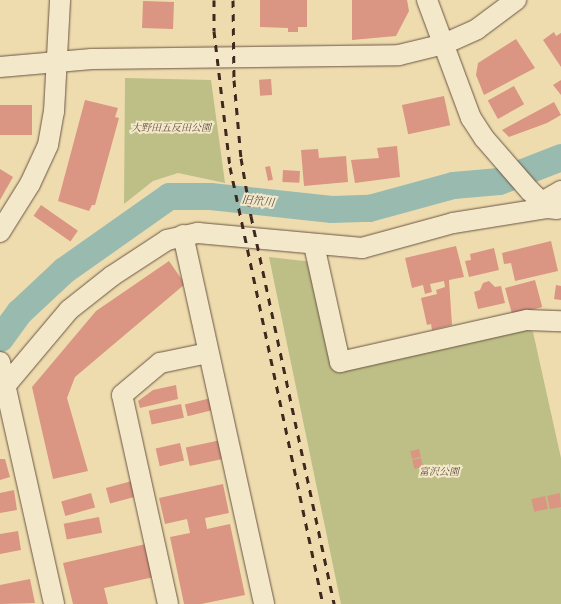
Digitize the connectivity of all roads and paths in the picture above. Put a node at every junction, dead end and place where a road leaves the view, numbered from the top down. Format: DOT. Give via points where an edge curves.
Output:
graph roads {
  1 [pos="60,0"];
  2 [pos="427,0"];
  3 [pos="516,0"];
  4 [pos="444,44"];
  5 [pos="56,60"];
  6 [pos="0,67"];
  7 [pos="561,191"];
  8 [pos="545,203"];
  9 [pos="0,232"];
  10 [pos="183,235"];
  11 [pos="314,245"];
  12 [pos="561,321"];
  13 [pos="208,352"];
  14 [pos="0,362"];
  15 [pos="2,388"];
  16 [pos="54,604"];
  17 [pos="168,604"];
  18 [pos="264,604"];
  1 -- 5 [label="street"];
  2 -- 4 [label="street"];
  3 -- 4 [label="street" via="478,29"];
  4 -- 5 [label="street" via="379,57"];
  4 -- 8 [label="street" via="471,118 503,161"];
  5 -- 6 [label="street"];
  5 -- 9 [label="street" via="54,112 48,145 36,174"];
  7 -- 8 [label="street"];
  8 -- 11 [label="street" via="453,223 362,248"];
  10 -- 11 [label="street" via="198,233"];
  10 -- 13 [label="street"];
  10 -- 15 [label="street" via="167,240 112,276 69,310"];
  11 -- 12 [label="street" via="340,362 527,320"];
  13 -- 17 [label="street" via="160,363 122,395"];
  13 -- 18 [label="street"];
  14 -- 15 [label="street"];
  15 -- 16 [label="street"];
}
